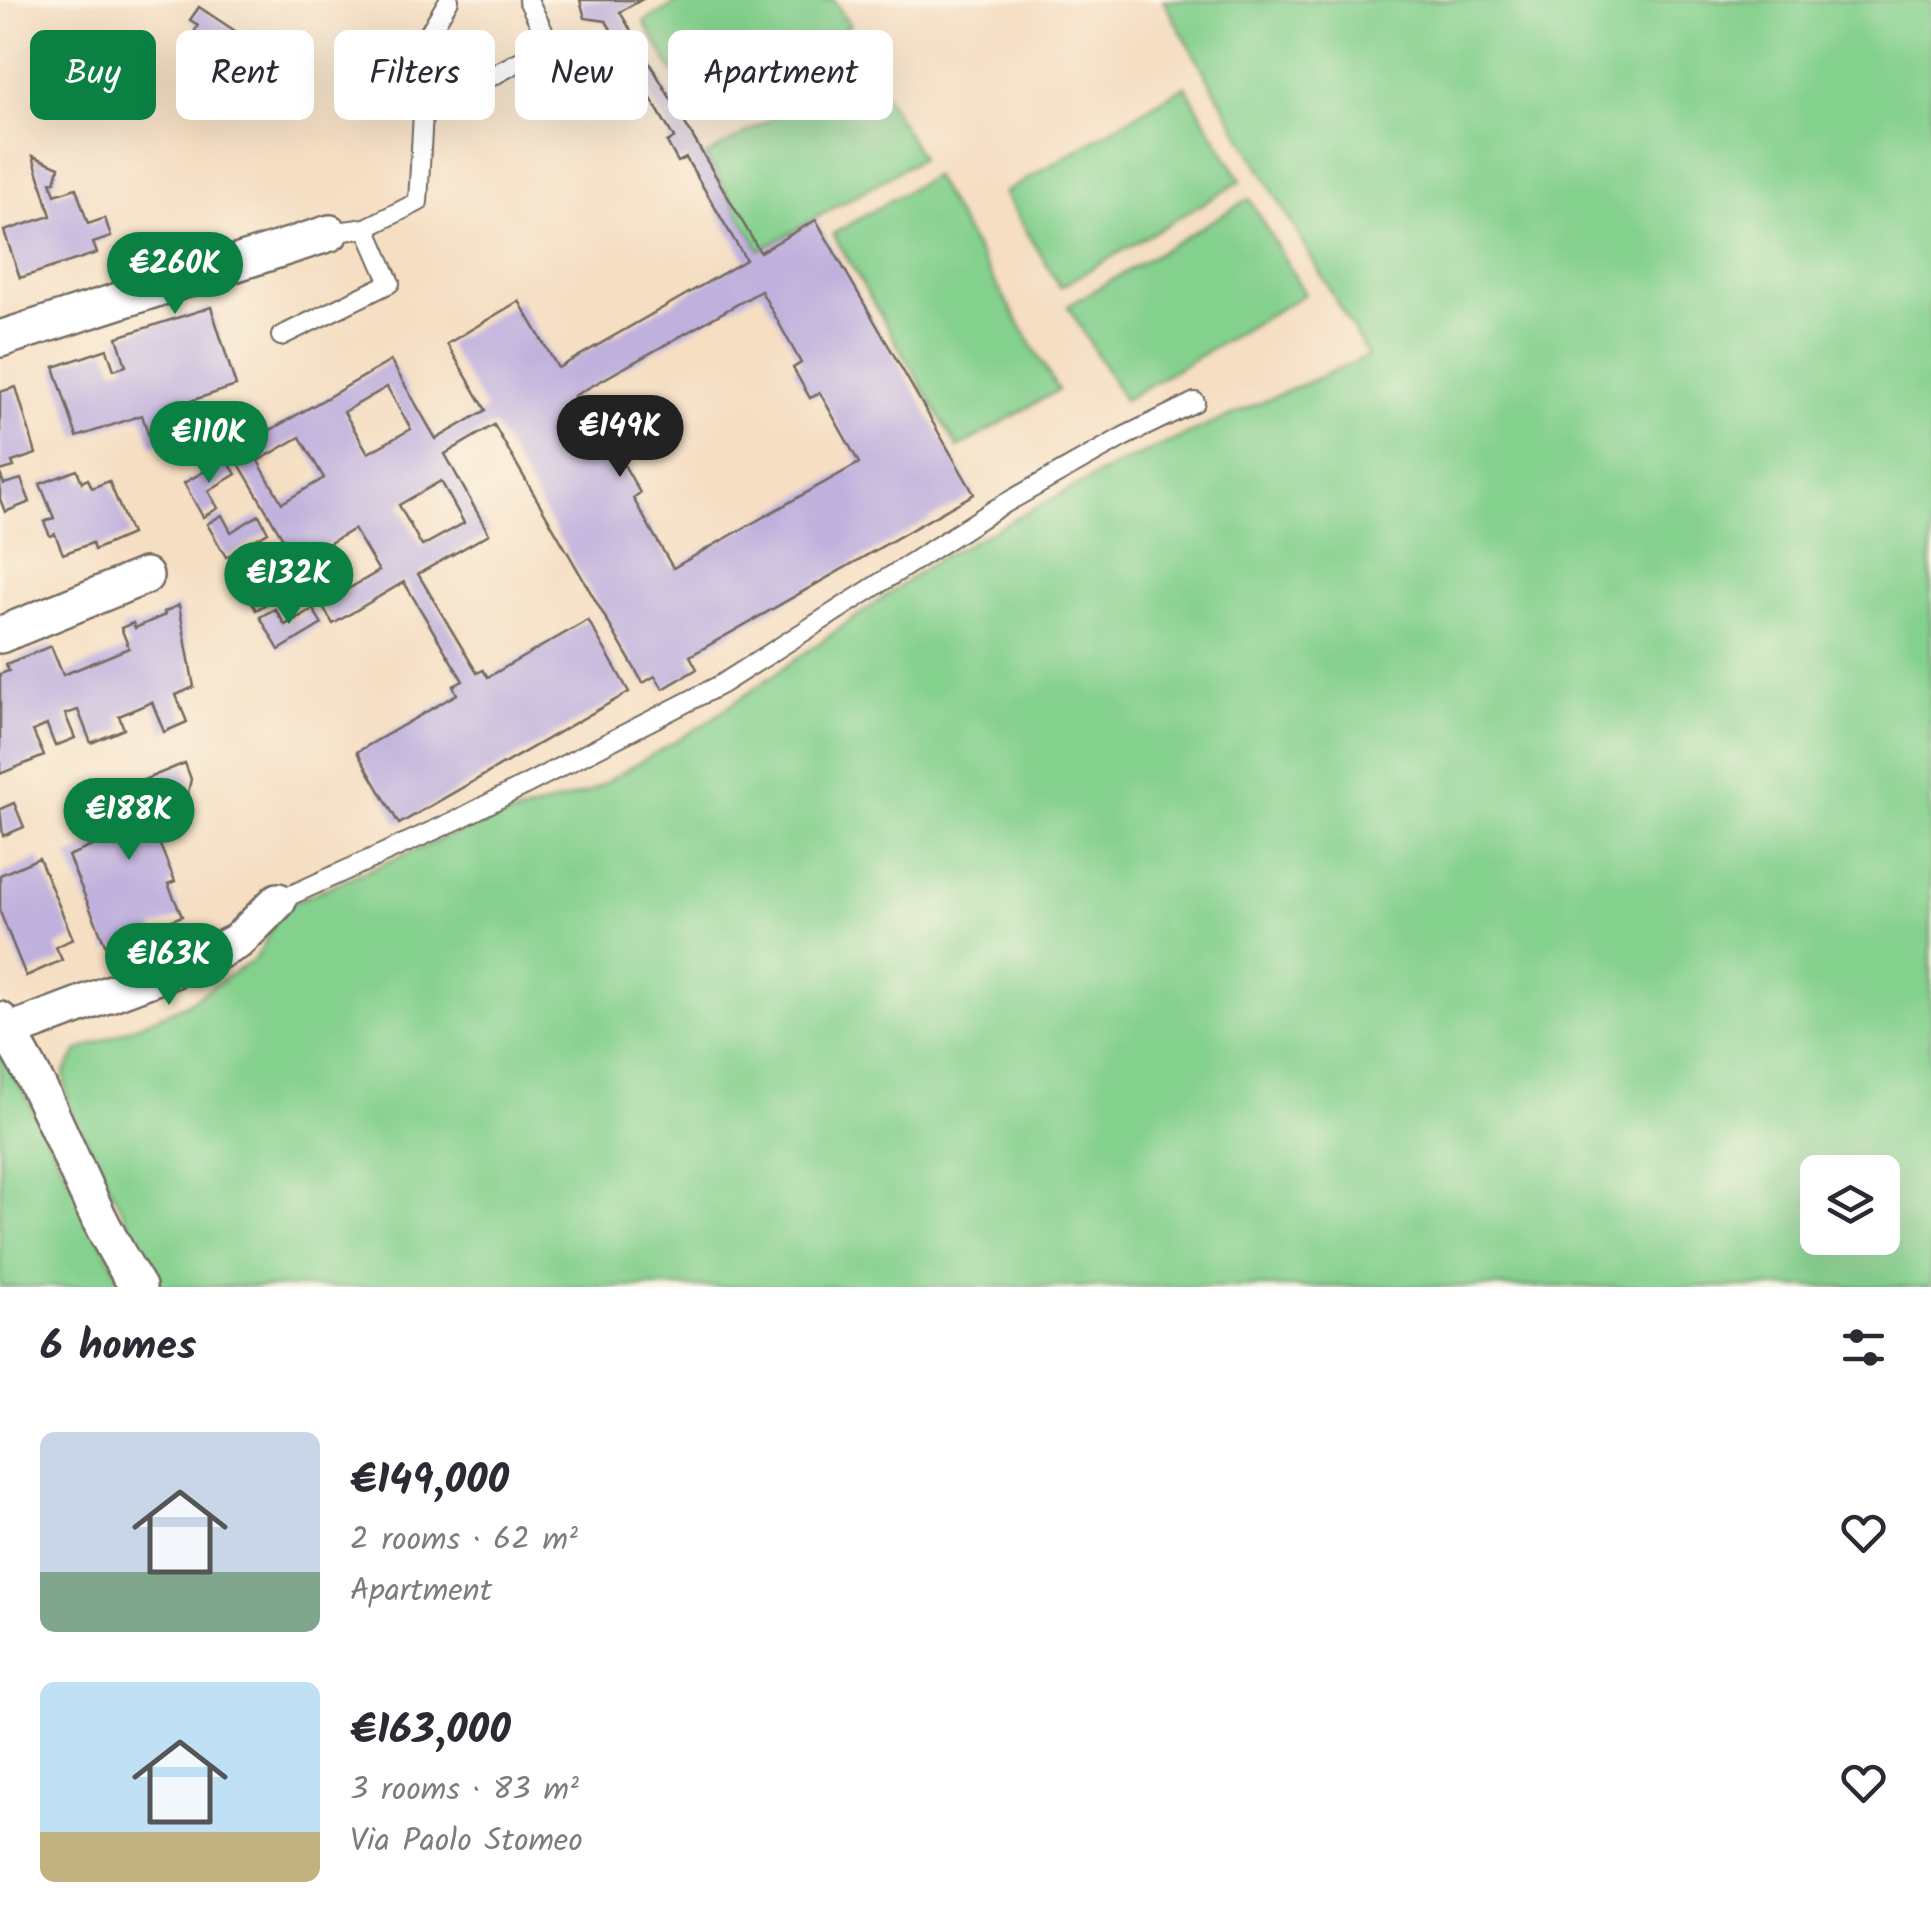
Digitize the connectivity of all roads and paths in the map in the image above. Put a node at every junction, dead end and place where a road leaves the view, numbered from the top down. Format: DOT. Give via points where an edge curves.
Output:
graph roads {
  1 [pos="449,0"];
  2 [pos="528,0"];
  3 [pos="431,30"];
  4 [pos="495,74"];
  5 [pos="423,120"];
  6 [pos="366,228"];
  7 [pos="330,232"];
  8 [pos="281,336"];
  9 [pos="0,339"];
  10 [pos="1195,402"];
  11 [pos="145,576"];
  12 [pos="0,635"];
  13 [pos="278,901"];
  14 [pos="4,1026"];
  15 [pos="138,1287"];
  1 -- 3 [label="lane"];
  2 -- 4 [label="lane" via="550,45"];
  5 -- 6 [label="lane" via="418,202"];
  6 -- 7 [label="lane"];
  6 -- 8 [label="lane" via="390,283"];
  7 -- 9 [label="street"];
  10 -- 13 [label="lane" via="997,508 722,684 460,820"];
  11 -- 12 [label="street"];
  13 -- 14 [label="street" via="238,941 206,958"];
  14 -- 15 [label="street"];
}
